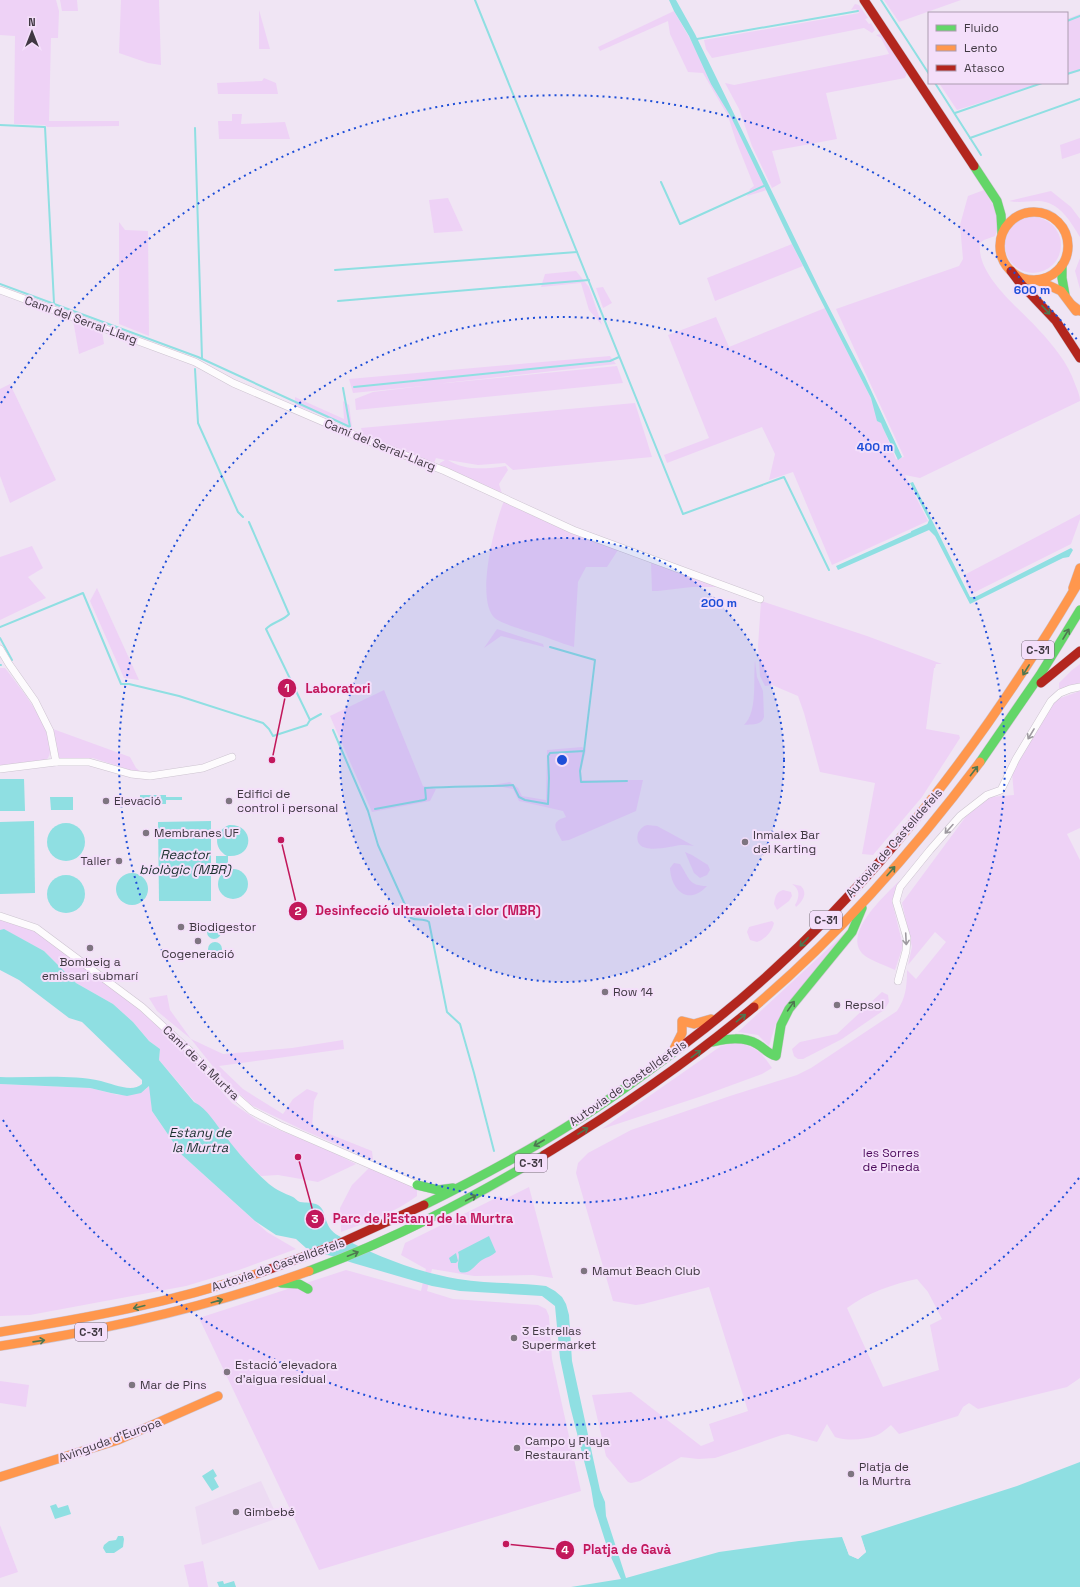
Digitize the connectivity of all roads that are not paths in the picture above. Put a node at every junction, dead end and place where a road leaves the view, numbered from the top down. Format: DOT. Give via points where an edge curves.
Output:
graph roads {
  1 [pos="864,0"];
  2 [pos="997,201"];
  3 [pos="1024,213"];
  4 [pos="1002,233"];
  5 [pos="1062,265"];
  6 [pos="1010,270"];
  7 [pos="1037,280"];
  8 [pos="0,290"];
  9 [pos="1065,295"];
  10 [pos="1072,305"];
  11 [pos="1080,311"];
  12 [pos="1080,317"];
  13 [pos="1080,358"];
  14 [pos="1080,568"];
  15 [pos="1080,580"];
  16 [pos="760,599"];
  17 [pos="1068,601"];
  18 [pos="1080,610"];
  19 [pos="0,649"];
  20 [pos="1080,651"];
  21 [pos="1080,687"];
  22 [pos="1023,703"];
  23 [pos="232,757"];
  24 [pos="56,762"];
  25 [pos="0,769"];
  26 [pos="865,900"];
  27 [pos="0,916"];
  28 [pos="898,981"];
  29 [pos="720,1016"];
  30 [pos="711,1042"];
  31 [pos="672,1053"];
  32 [pos="468,1184"];
  33 [pos="417,1185"];
  34 [pos="402,1215"];
  35 [pos="319,1267"];
  36 [pos="263,1287"];
  37 [pos="60,1322"];
  38 [pos="0,1326"];
  39 [pos="0,1332"];
  40 [pos="0,1346"];
  41 [pos="218,1396"];
  42 [pos="0,1477"];
  1 -- 2 [label="main road"];
  2 -- 3 [label="main road" via="1010,210"];
  2 -- 4 [label="main road"];
  3 -- 4 [label="main road" via="1011,219"];
  3 -- 5 [label="main road" via="1044,213 1060,224 1066,234 1068,245"];
  4 -- 6 [label="main road" via="1000,251"];
  5 -- 7 [label="main road" via="1049,277"];
  5 -- 9 [label="main road"];
  6 -- 7 [label="main road" via="1023,278"];
  6 -- 13 [label="main road, one-way" via="1053,317"];
  7 -- 9 [label="main road"];
  8 -- 16 [label="street, Camí del Serral-Llarg" via="195,362 233,383 445,471 573,530"];
  9 -- 10 [label="main road"];
  10 -- 11 [label="main road"];
  10 -- 12 [label="main road"];
  14 -- 17 [label="main road"];
  15 -- 17 [label="main road, Autovia de Castelldefels / C-31"];
  17 -- 29 [label="main road, Autovia de Castelldefels / C-31, one-way" via="990,723 913,823 864,880 800,946"];
  22 -- 18 [label="main road, Autovia de Castelldefels / C-31, one-way"];
  19 -- 24 [label="street" via="35,702 50,731"];
  20 -- 22 [label="main road" via="1050,675"];
  21 -- 28 [label="street, one-way" via="1060,693 1051,701 1001,790 987,795 960,816 900,887 896,901 907,938"];
  26 -- 22 [label="main road, Autovia de Castelldefels / C-31, one-way" via="955,795"];
  23 -- 24 [label="street" via="203,768 150,776 132,774 89,762"];
  24 -- 25 [label="street"];
  30 -- 26 [label="main road, Autovia de Castelldefels / C-31, one-way" via="792,974"];
  30 -- 26 [label="main road, one-way" via="742,1039 756,1043 770,1055 776,1056 781,1025 789,1009 852,932"];
  27 -- 33 [label="street, Camí de la Murtra" via="36,928 142,1006 190,1051 213,1077 252,1111"];
  29 -- 31 [label="main road, Autovia de Castelldefels / C-31"];
  29 -- 31 [label="main road" via="694,1024 682,1021 682,1033"];
  35 -- 30 [label="main road, Autovia de Castelldefels / C-31, one-way" via="374,1246 442,1213 516,1172 634,1098"];
  31 -- 32 [label="main road, Autovia de Castelldefels / C-31, one-way" via="586,1115"];
  32 -- 33 [label="main road" via="443,1190"];
  32 -- 34 [label="main road, Autovia de Castelldefels / C-31"];
  33 -- 34 [label="main road" via="421,1193 420,1200"];
  34 -- 37 [label="main road, Autovia de Castelldefels / C-31, one-way" via="311,1255 217,1286 130,1310"];
  35 -- 36 [label="main road, Autovia de Castelldefels / C-31"];
  35 -- 36 [label="main road" via="308,1277 308,1289 299,1284 288,1283"];
  40 -- 36 [label="main road, Autovia de Castelldefels / C-31, one-way" via="43,1341 136,1323"];
  37 -- 38 [label="main road"];
  37 -- 39 [label="main road, Autovia de Castelldefels / C-31"];
  41 -- 42 [label="main road, Avinguda d'Europa" via="118,1440"];
}
